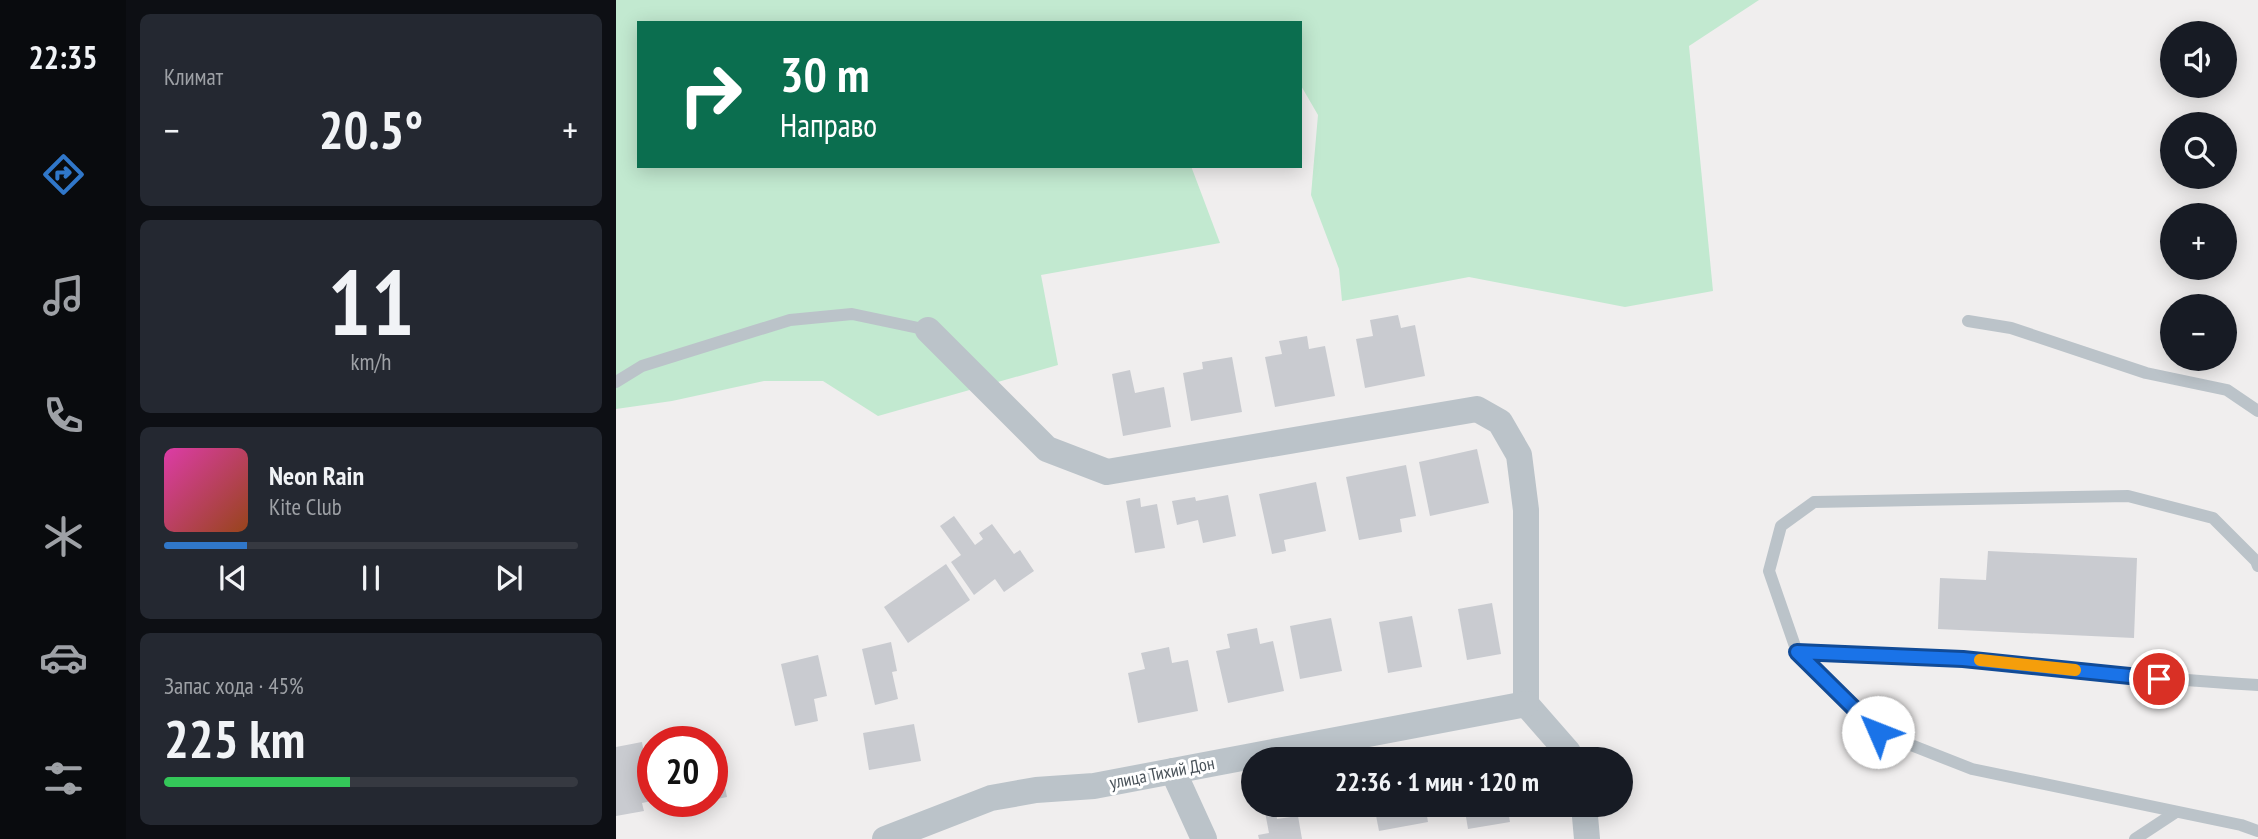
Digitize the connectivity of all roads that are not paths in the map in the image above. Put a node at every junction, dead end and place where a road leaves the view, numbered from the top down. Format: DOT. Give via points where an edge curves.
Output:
graph roads {
  1 [pos="1968,321"];
  2 [pos="928,330"];
  3 [pos="616,382"];
  4 [pos="2258,411"];
  5 [pos="2257,560"];
  6 [pos="1797,652"];
  7 [pos="2258,685"];
  8 [pos="1526,704"];
  9 [pos="1564,747"];
  10 [pos="1174,771"];
  11 [pos="2176,812"];
  12 [pos="1585,817"];
  13 [pos="2258,831"];
  14 [pos="885,839"];
  15 [pos="1204,839"];
  16 [pos="1587,839"];
  17 [pos="2135,839"];
  1 -- 4 [label="lane" via="2011,328 2146,373 2227,390"];
  2 -- 3 [label="lane" via="852,314 790,320 642,366"];
  2 -- 8 [label="street" via="1047,449 1107,472 1477,409 1500,422 1519,455 1526,510"];
  5 -- 6 [label="lane" via="2213,518 2128,496 1814,502 1781,526 1769,571"];
  6 -- 7 [label="lane" via="1963,659"];
  6 -- 11 [label="lane" via="1878,732 1972,769"];
  8 -- 9 [label="street"];
  8 -- 10 [label="street, улица Тихий Дон"];
  10 -- 14 [label="street, улица Тихий Дон" via="991,798"];
  10 -- 15 [label="street"];
  11 -- 13 [label="lane"];
  11 -- 17 [label="lane"];
  12 -- 16 [label="street"];
}
